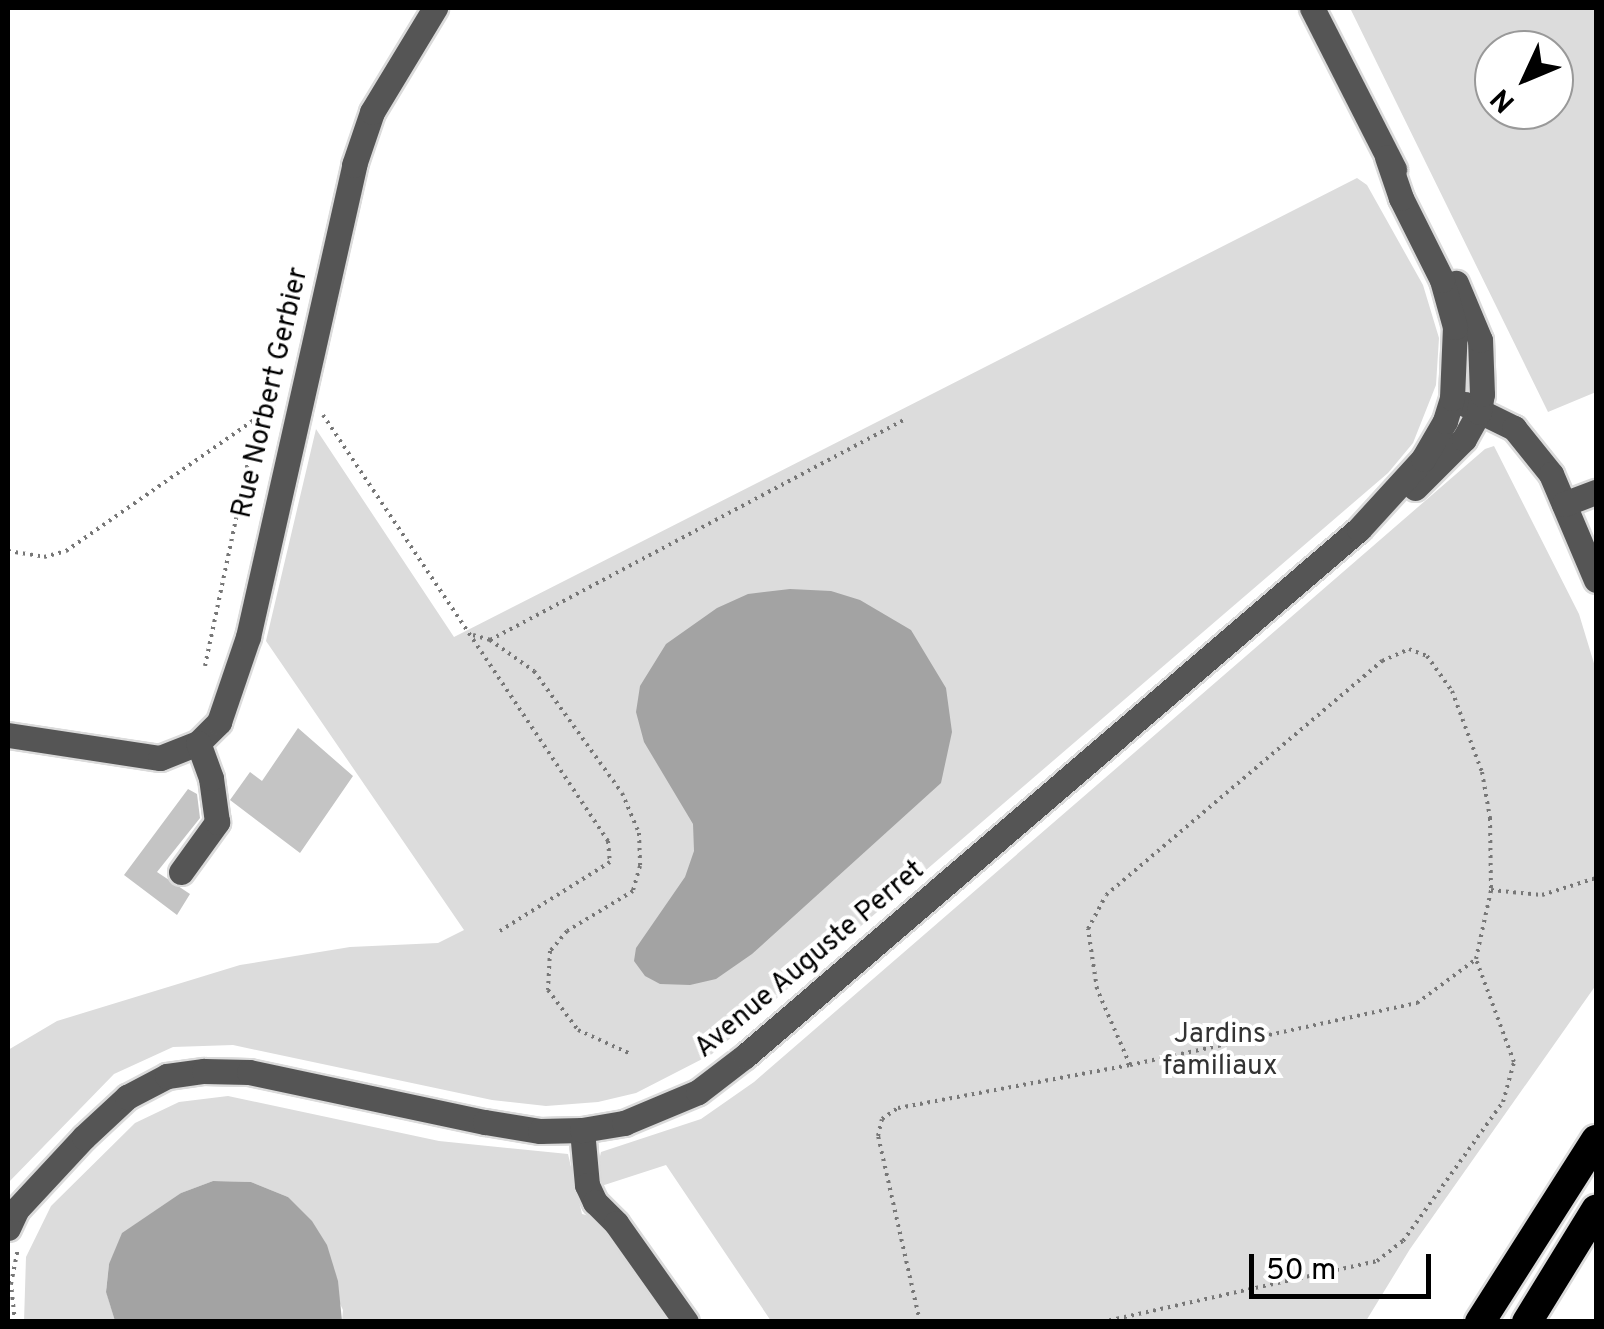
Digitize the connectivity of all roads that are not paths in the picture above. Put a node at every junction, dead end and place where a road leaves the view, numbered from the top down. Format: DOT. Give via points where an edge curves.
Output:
graph roads {
  1 [pos="435,8"];
  2 [pos="1312,8"];
  3 [pos="1387,157"];
  4 [pos="1452,398"];
  5 [pos="1479,412"];
  6 [pos="1596,492"];
  7 [pos="1564,504"];
  8 [pos="1359,529"];
  9 [pos="1596,580"];
  10 [pos="8,736"];
  11 [pos="198,743"];
  12 [pos="181,872"];
  13 [pos="582,1130"];
  14 [pos="1596,1140"];
  15 [pos="1596,1210"];
  16 [pos="15,1234"];
  17 [pos="686,1322"];
  18 [pos="1480,1322"];
  19 [pos="1527,1322"];
  1 -- 11 [label="street, Rue Norbert Gerbier" via="372,112 362,141 247,642 226,708"];
  2 -- 3 [label="street"];
  3 -- 4 [label="street, Avenue Auguste Perret" via="1450,304 1457,351"];
  3 -- 5 [label="street" via="1475,324 1484,375"];
  4 -- 5 [label="street"];
  4 -- 8 [label="street, Avenue Auguste Perret" via="1423,459"];
  5 -- 7 [label="street" via="1518,432 1551,474"];
  5 -- 8 [label="street, Avenue Auguste Perret" via="1442,464 1393,509"];
  6 -- 7 [label="street"];
  7 -- 9 [label="street"];
  8 -- 13 [label="street, Avenue Auguste Perret" via="745,1056 698,1092 624,1123"];
  10 -- 11 [label="street" via="146,759 173,756"];
  11 -- 12 [label="street" via="217,822"];
  13 -- 16 [label="street, Avenue Auguste Perret" via="504,1125 249,1072 167,1076 126,1097 84,1137 17,1209"];
  13 -- 17 [label="street" via="594,1202 616,1222"];
  14 -- 18 [label="highway"];
  15 -- 19 [label="highway"];
}
